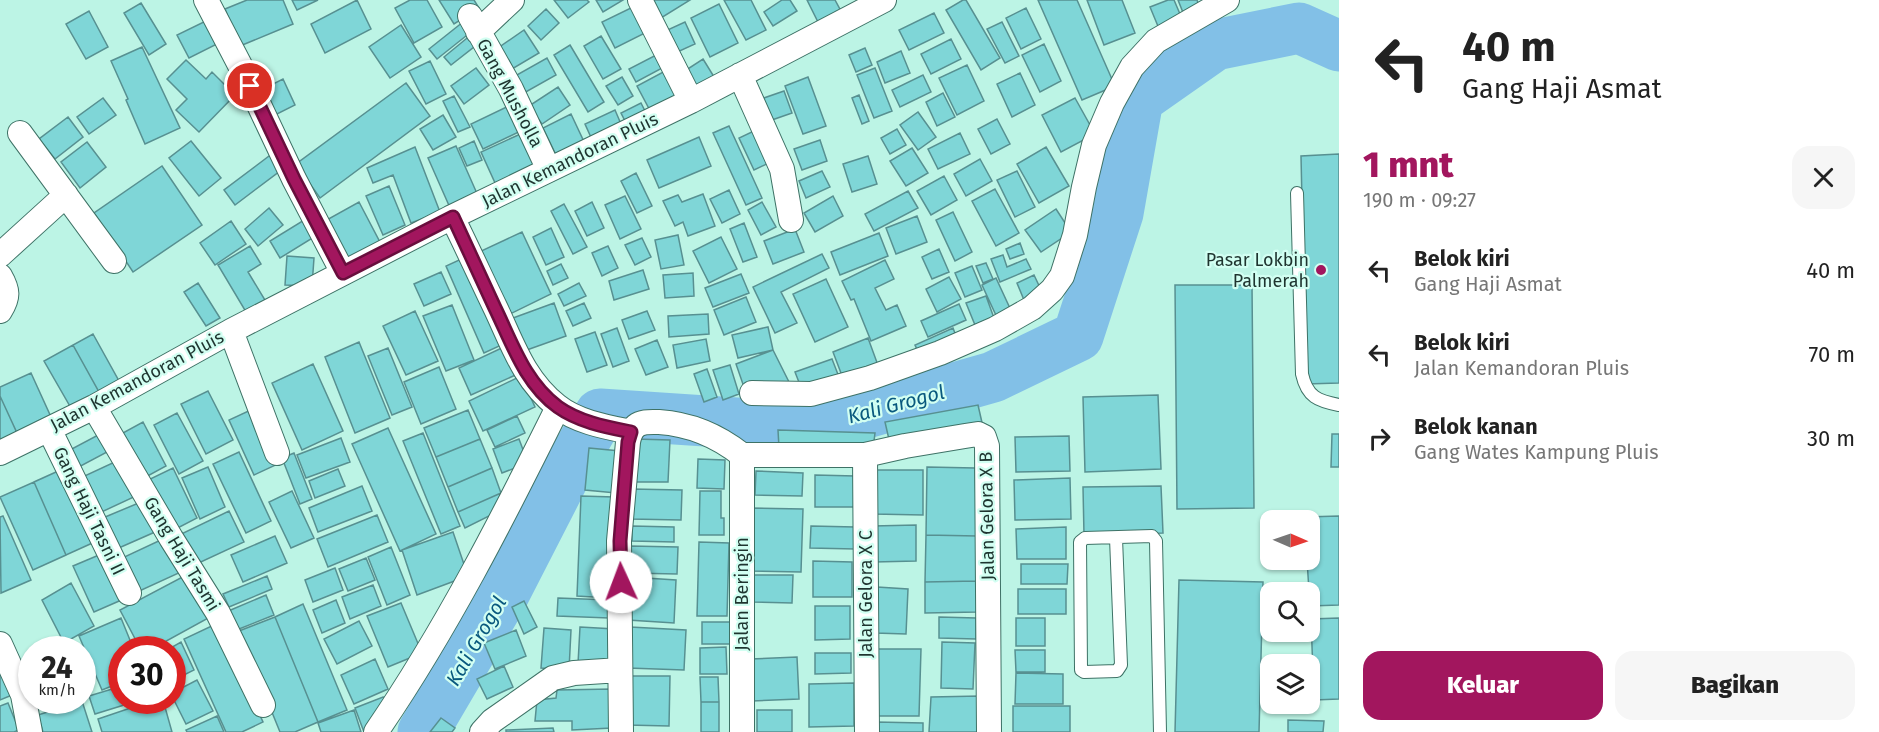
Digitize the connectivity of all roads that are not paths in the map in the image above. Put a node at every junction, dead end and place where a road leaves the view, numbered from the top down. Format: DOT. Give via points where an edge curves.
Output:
graph roads {
  1 [pos="206,0"];
  2 [pos="512,0"];
  3 [pos="640,0"];
  4 [pos="884,0"];
  5 [pos="1227,0"];
  6 [pos="740,75"];
  7 [pos="691,101"];
  8 [pos="20,133"];
  9 [pos="549,170"];
  10 [pos="1297,193"];
  11 [pos="66,195"];
  12 [pos="453,217"];
  13 [pos="791,220"];
  14 [pos="0,255"];
  15 [pos="114,261"];
  16 [pos="343,273"];
  17 [pos="0,276"];
  18 [pos="0,311"];
  19 [pos="231,331"];
  20 [pos="752,393"];
  21 [pos="1339,405"];
  22 [pos="94,407"];
  23 [pos="558,407"];
  24 [pos="49,429"];
  25 [pos="631,432"];
  26 [pos="0,453"];
  27 [pos="277,453"];
  28 [pos="742,455"];
  29 [pos="865,455"];
  30 [pos="1116,538"];
  31 [pos="129,593"];
  32 [pos="0,644"];
  33 [pos="620,670"];
  34 [pos="263,705"];
  35 [pos="489,728"];
  36 [pos="30,732"];
  37 [pos="376,732"];
  38 [pos="621,732"];
  39 [pos="742,732"];
  40 [pos="867,732"];
  41 [pos="989,732"];
  42 [pos="1160,732"];
  1 -- 16 [label="street"];
  2 -- 9 [label="street, Gang Musholla" via="474,24 511,89"];
  3 -- 7 [label="street"];
  4 -- 6 [label="street, Jalan Kemandoran Pluis"];
  5 -- 20 [label="street" via="1156,41 1132,67 1094,145 1062,276 1032,308 949,349 870,378 811,394"];
  6 -- 7 [label="street, Jalan Kemandoran Pluis"];
  6 -- 13 [label="street" via="782,169"];
  7 -- 9 [label="street, Jalan Kemandoran Pluis"];
  8 -- 11 [label="street"];
  9 -- 12 [label="street, Jalan Kemandoran Pluis"];
  10 -- 21 [label="lane" via="1302,375 1311,395"];
  11 -- 14 [label="street"];
  11 -- 15 [label="street"];
  12 -- 16 [label="street, Jalan Kemandoran Pluis"];
  12 -- 23 [label="street" via="523,368"];
  16 -- 19 [label="street, Jalan Kemandoran Pluis"];
  17 -- 18 [label="street" via="8,289"];
  19 -- 22 [label="street, Jalan Kemandoran Pluis"];
  19 -- 27 [label="street"];
  22 -- 24 [label="street, Jalan Kemandoran Pluis"];
  22 -- 34 [label="street, Gang Haji Tasmi" via="218,613"];
  23 -- 25 [label="street" via="593,423"];
  23 -- 37 [label="street" via="493,537"];
  24 -- 26 [label="street, Jalan Kemandoran Pluis"];
  24 -- 31 [label="street, Gang Haji Tasni II"];
  25 -- 28 [label="street" via="638,424 648,422 687,426"];
  25 -- 33 [label="street" via="620,541"];
  28 -- 29 [label="street, Jalan Gelora X B"];
  28 -- 39 [label="street, Jalan Beringin"];
  29 -- 40 [label="street, Jalan Gelora X C"];
  29 -- 41 [label="street, Jalan Gelora X B" via="978,434 984,437"];
  30 -- 30 [label="lane" via="1121,665 1117,671 1084,672 1080,665 1080,542 1085,538"];
  30 -- 42 [label="lane" via="1152,536 1156,541"];
  32 -- 36 [label="street" via="22,694"];
  33 -- 35 [label="street" via="553,678"];
  33 -- 38 [label="street"];
}
